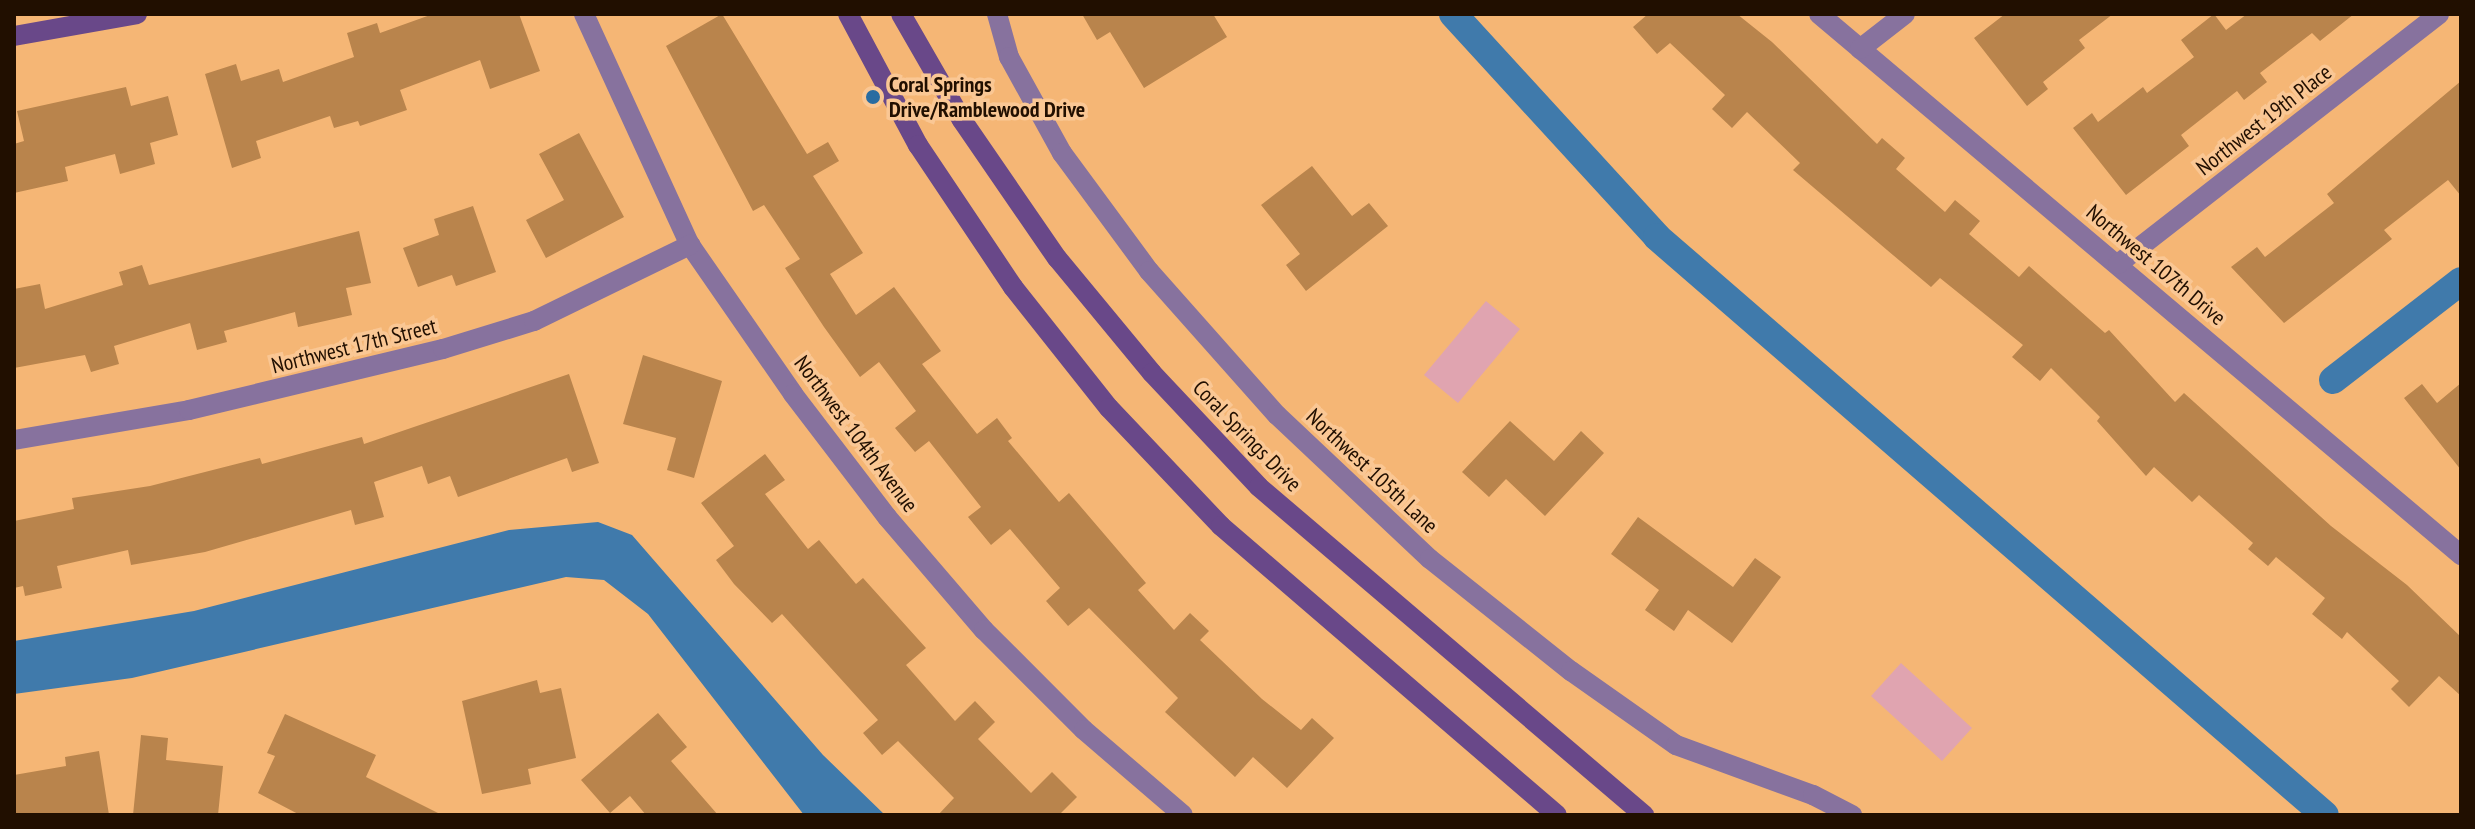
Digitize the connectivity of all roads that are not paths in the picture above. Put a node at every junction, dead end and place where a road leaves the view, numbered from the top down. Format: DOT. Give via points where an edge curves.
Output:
graph roads {
  1 [pos="137,14"];
  2 [pos="584,14"];
  3 [pos="848,14"];
  4 [pos="901,14"];
  5 [pos="997,14"];
  6 [pos="1819,14"];
  7 [pos="1905,14"];
  8 [pos="2439,14"];
  9 [pos="14,36"];
  10 [pos="1860,49"];
  11 [pos="690,245"];
  12 [pos="2118,264"];
  13 [pos="14,440"];
  14 [pos="2457,545"];
  15 [pos="1183,815"];
  16 [pos="1557,815"];
  17 [pos="1644,815"];
  18 [pos="1852,815"];
  1 -- 9 [label="main road"];
  2 -- 11 [label="street, Northwest 104th Avenue"];
  3 -- 16 [label="main road" via="918,145 1013,287 1109,408 1221,526"];
  4 -- 17 [label="main road, Coral Springs Drive" via="962,120 1057,258 1152,373 1259,487"];
  5 -- 18 [label="street, Northwest 105th Lane" via="1009,57 1062,153 1149,271 1277,415 1430,559 1571,671 1676,745 1813,795"];
  6 -- 10 [label="street, Northwest 107th Drive"];
  7 -- 10 [label="street"];
  8 -- 12 [label="street, Northwest 19th Place"];
  10 -- 12 [label="street, Northwest 107th Drive"];
  11 -- 13 [label="street, Northwest 17th Street" via="534,321 443,349 189,410"];
  11 -- 15 [label="street, Northwest 104th Avenue" via="858,480 984,630 1084,730"];
  12 -- 14 [label="street, Northwest 107th Drive"];
}
